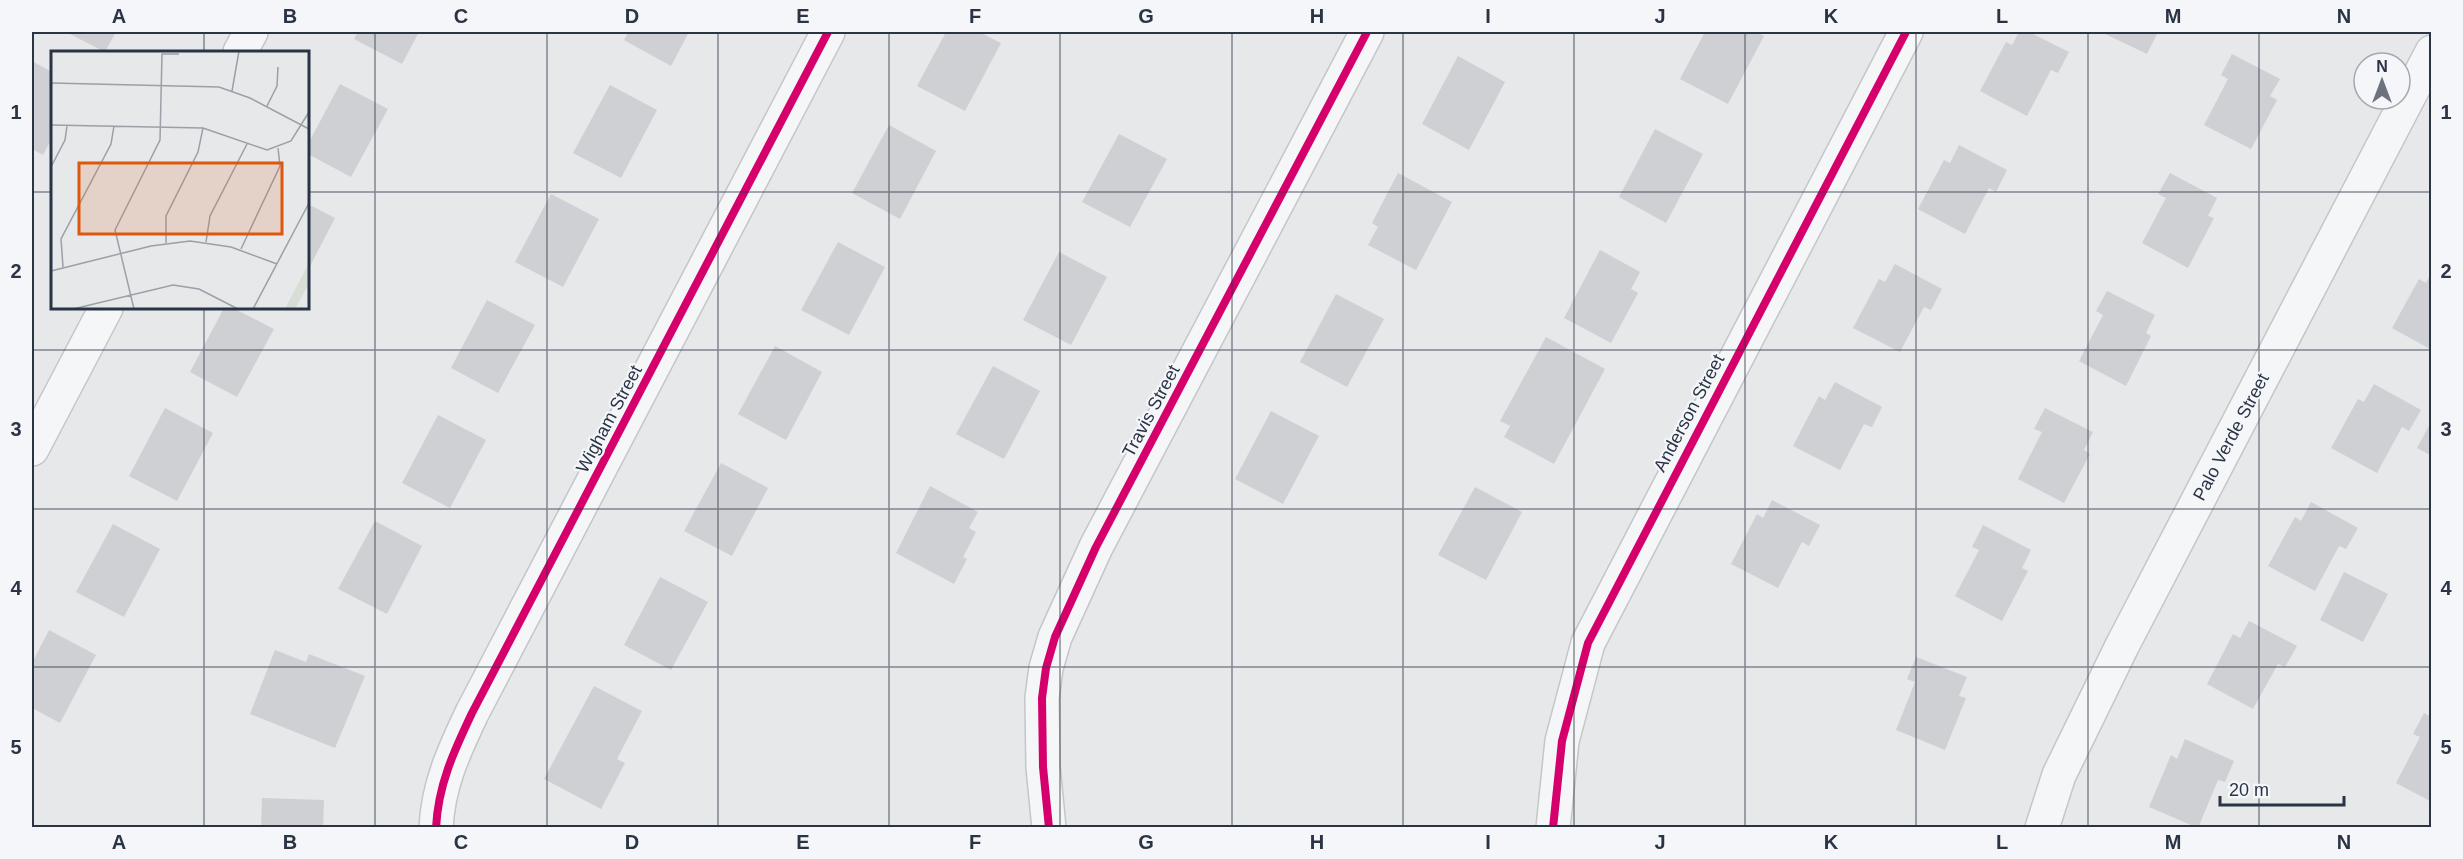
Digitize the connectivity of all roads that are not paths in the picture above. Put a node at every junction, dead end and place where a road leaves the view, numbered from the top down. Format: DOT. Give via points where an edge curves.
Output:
graph roads {
  1 [pos="251,32"];
  2 [pos="828,32"];
  3 [pos="1366,32"];
  4 [pos="1906,32"];
  5 [pos="241,51"];
  6 [pos="2432,52"];
  7 [pos="105,309"];
  8 [pos="32,449"];
  9 [pos="436,828"];
  10 [pos="1049,828"];
  11 [pos="1553,828"];
  12 [pos="2042,828"];
  1 -- 5 [label="street"];
  2 -- 9 [label="street, Wigham Street" via="472,713 447,766 437,805"];
  3 -- 10 [label="street, Travis Street" via="1096,547 1055,637 1042,698"];
  4 -- 11 [label="street, Anderson Street" via="1588,643 1562,741"];
  6 -- 12 [label="street, Palo Verde Street" via="2121,646 2059,776"];
  7 -- 8 [label="street"];
}
